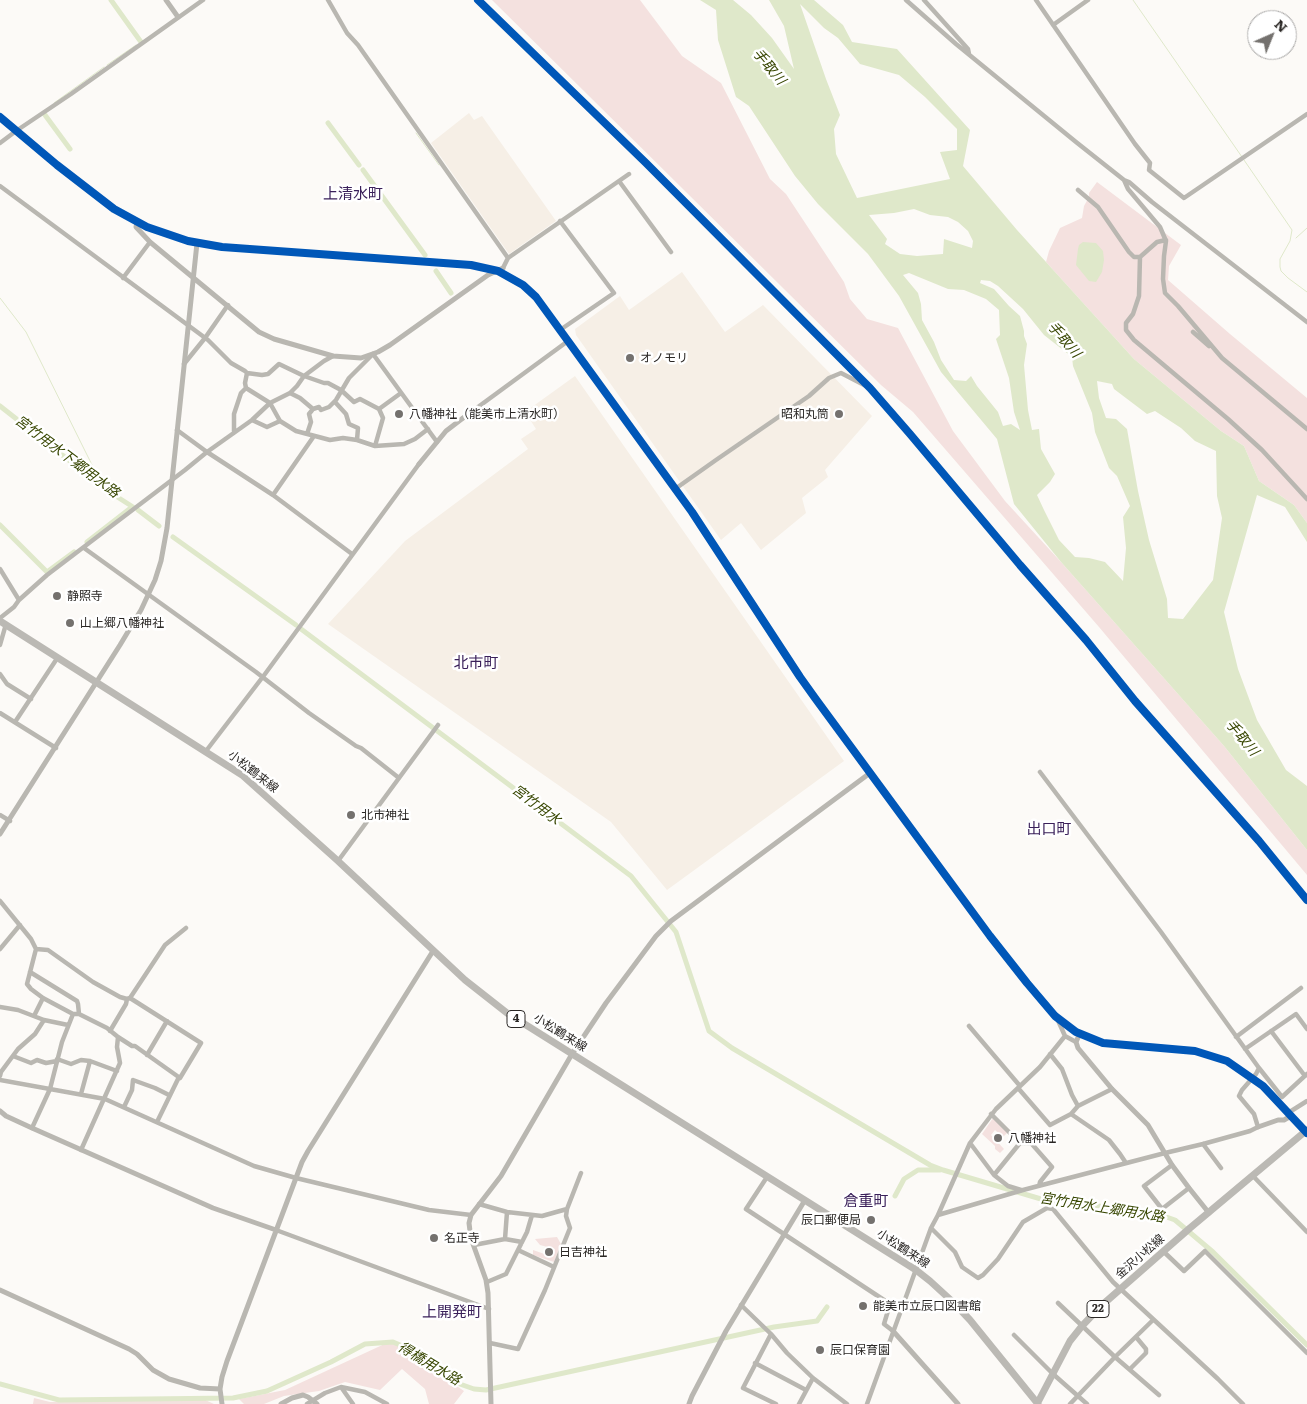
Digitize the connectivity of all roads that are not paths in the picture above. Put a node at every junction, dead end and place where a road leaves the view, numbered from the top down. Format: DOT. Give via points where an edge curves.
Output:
graph roads {
  1 [pos="166,0"];
  2 [pos="203,0"];
  3 [pos="328,0"];
  4 [pos="478,0"];
  5 [pos="906,0"];
  6 [pos="924,0"];
  7 [pos="1036,0"];
  8 [pos="1088,0"];
  9 [pos="178,18"];
  10 [pos="1053,25"];
  11 [pos="970,55"];
  12 [pos="1307,114"];
  13 [pos="0,117"];
  14 [pos="16,131"];
  15 [pos="0,143"];
  16 [pos="629,174"];
  17 [pos="1124,180"];
  18 [pos="620,181"];
  19 [pos="0,186"];
  20 [pos="1078,190"];
  21 [pos="560,221"];
  22 [pos="137,222"];
  23 [pos="1166,240"];
  24 [pos="150,242"];
  25 [pos="197,243"];
  26 [pos="671,252"];
  27 [pos="1140,257"];
  28 [pos="508,258"];
  29 [pos="501,270"];
  30 [pos="123,278"];
  31 [pos="194,278"];
  32 [pos="228,305"];
  33 [pos="1307,322"];
  34 [pos="187,326"];
  35 [pos="560,330"];
  36 [pos="1193,332"];
  37 [pos="205,338"];
  38 [pos="568,341"];
  39 [pos="1216,352"];
  40 [pos="374,354"];
  41 [pos="333,356"];
  42 [pos="184,364"];
  43 [pos="247,373"];
  44 [pos="304,376"];
  45 [pos="246,388"];
  46 [pos="870,388"];
  47 [pos="341,390"];
  48 [pos="290,392"];
  49 [pos="401,393"];
  50 [pos="334,402"];
  51 [pos="270,403"];
  52 [pos="379,409"];
  53 [pos="313,410"];
  54 [pos="463,418"];
  55 [pos="252,420"];
  56 [pos="280,420"];
  57 [pos="428,429"];
  58 [pos="1307,429"];
  59 [pos="177,430"];
  60 [pos="234,432"];
  61 [pos="307,434"];
  62 [pos="314,436"];
  63 [pos="357,440"];
  64 [pos="437,442"];
  65 [pos="375,446"];
  66 [pos="207,452"];
  67 [pos="419,464"];
  68 [pos="172,480"];
  69 [pos="675,489"];
  70 [pos="273,495"];
  71 [pos="1307,499"];
  72 [pos="84,548"];
  73 [pos="352,554"];
  74 [pos="0,570"];
  75 [pos="149,595"];
  76 [pos="19,600"];
  77 [pos="2,621"];
  78 [pos="0,645"];
  79 [pos="58,657"];
  80 [pos="0,674"];
  81 [pos="261,677"];
  82 [pos="98,682"];
  83 [pos="31,699"];
  84 [pos="0,713"];
  85 [pos="15,722"];
  86 [pos="438,725"];
  87 [pos="56,748"];
  88 [pos="206,751"];
  89 [pos="1040,772"];
  90 [pos="870,773"];
  91 [pos="399,778"];
  92 [pos="0,815"];
  93 [pos="10,821"];
  94 [pos="0,834"];
  95 [pos="338,861"];
  96 [pos="1307,900"];
  97 [pos="0,901"];
  98 [pos="20,925"];
  99 [pos="186,928"];
  100 [pos="0,949"];
  101 [pos="36,949"];
  102 [pos="433,950"];
  103 [pos="30,972"];
  104 [pos="1301,988"];
  105 [pos="43,998"];
  106 [pos="129,999"];
  107 [pos="0,1007"];
  108 [pos="73,1014"];
  109 [pos="79,1014"];
  110 [pos="34,1016"];
  111 [pos="1056,1016"];
  112 [pos="44,1020"];
  113 [pos="167,1021"];
  114 [pos="68,1025"];
  115 [pos="969,1026"];
  116 [pos="1307,1029"];
  117 [pos="110,1031"];
  118 [pos="1271,1031"];
  119 [pos="1080,1033"];
  120 [pos="1064,1036"];
  121 [pos="1236,1036"];
  122 [pos="118,1037"];
  123 [pos="1076,1042"];
  124 [pos="1246,1050"];
  125 [pos="572,1054"];
  126 [pos="1050,1054"];
  127 [pos="147,1055"];
  128 [pos="13,1056"];
  129 [pos="57,1060"];
  130 [pos="90,1061"];
  131 [pos="1259,1068"];
  132 [pos="117,1071"];
  133 [pos="1306,1075"];
  134 [pos="0,1078"];
  135 [pos="180,1078"];
  136 [pos="1252,1078"];
  137 [pos="1019,1087"];
  138 [pos="50,1089"];
  139 [pos="1112,1089"];
  140 [pos="81,1094"];
  141 [pos="170,1095"];
  142 [pos="105,1099"];
  143 [pos="1307,1101"];
  144 [pos="1078,1106"];
  145 [pos="124,1107"];
  146 [pos="0,1111"];
  147 [pos="991,1114"];
  148 [pos="1070,1114"];
  149 [pos="1290,1114"];
  150 [pos="3,1115"];
  151 [pos="157,1122"];
  152 [pos="1258,1126"];
  153 [pos="32,1128"];
  154 [pos="1306,1131"];
  155 [pos="970,1143"];
  156 [pos="1020,1143"];
  157 [pos="1203,1144"];
  158 [pos="81,1150"];
  159 [pos="1165,1152"];
  160 [pos="1126,1163"];
  161 [pos="1172,1165"];
  162 [pos="1221,1168"];
  163 [pos="581,1173"];
  164 [pos="994,1175"];
  165 [pos="1253,1176"];
  166 [pos="767,1177"];
  167 [pos="296,1178"];
  168 [pos="1039,1186"];
  169 [pos="1189,1188"];
  170 [pos="1020,1191"];
  171 [pos="805,1200"];
  172 [pos="479,1204"];
  173 [pos="567,1209"];
  174 [pos="507,1212"];
  175 [pos="1209,1212"];
  176 [pos="471,1215"];
  177 [pos="532,1215"];
  178 [pos="938,1215"];
  179 [pos="931,1228"];
  180 [pos="276,1230"];
  181 [pos="1307,1232"];
  182 [pos="784,1233"];
  183 [pos="505,1239"];
  184 [pos="522,1242"];
  185 [pos="474,1245"];
  186 [pos="518,1250"];
  187 [pos="1164,1252"];
  188 [pos="554,1267"];
  189 [pos="916,1270"];
  190 [pos="486,1282"];
  191 [pos="1121,1289"];
  192 [pos="0,1290"];
  193 [pos="1058,1303"];
  194 [pos="741,1305"];
  195 [pos="489,1309"];
  196 [pos="1153,1320"];
  197 [pos="1082,1326"];
  198 [pos="893,1331"];
  199 [pos="769,1333"];
  200 [pos="1014,1335"];
  201 [pos="1136,1338"];
  202 [pos="490,1344"];
  203 [pos="1307,1352"];
  204 [pos="1114,1357"];
  205 [pos="755,1363"];
  206 [pos="1130,1369"];
  207 [pos="1053,1374"];
  208 [pos="813,1378"];
  209 [pos="341,1387"];
  210 [pos="806,1390"];
  211 [pos="221,1392"];
  212 [pos="1159,1394"];
  213 [pos="1078,1396"];
  214 [pos="840,1399"];
  215 [pos="315,1402"];
  216 [pos="222,1404"];
  217 [pos="281,1404"];
  218 [pos="307,1404"];
  219 [pos="353,1404"];
  220 [pos="387,1404"];
  221 [pos="491,1404"];
  222 [pos="690,1404"];
  223 [pos="776,1404"];
  224 [pos="799,1404"];
  225 [pos="837,1404"];
  226 [pos="847,1404"];
  227 [pos="867,1404"];
  228 [pos="958,1404"];
  229 [pos="1037,1404"];
  230 [pos="1070,1404"];
  231 [pos="1087,1404"];
  232 [pos="1243,1404"];
  1 -- 9 [label="street"];
  2 -- 9 [label="street"];
  3 -- 28 [label="street" via="347,33"];
  4 -- 46 [label="street"];
  5 -- 11 [label="street"];
  6 -- 11 [label="street"];
  7 -- 10 [label="street"];
  8 -- 10 [label="street"];
  9 -- 14 [label="street"];
  10 -- 12 [label="street" via="1150,163 1149,170 1183,198"];
  11 -- 17 [label="street"];
  13 -- 14 [label="street"];
  14 -- 15 [label="street"];
  14 -- 22 [label="street" via="114,209"];
  16 -- 18 [label="street"];
  17 -- 23 [label="street" via="1160,227"];
  17 -- 33 [label="street"];
  18 -- 21 [label="street"];
  18 -- 26 [label="street"];
  19 -- 30 [label="street"];
  20 -- 27 [label="street" via="1098,207 1129,252"];
  21 -- 28 [label="street"];
  21 -- 35 [label="street" via="614,293"];
  22 -- 24 [label="street" via="136,228"];
  22 -- 25 [label="street"];
  23 -- 27 [label="street" via="1157,242"];
  23 -- 39 [label="street" via="1165,293"];
  24 -- 30 [label="street"];
  24 -- 31 [label="street"];
  25 -- 29 [label="street"];
  25 -- 31 [label="street"];
  27 -- 71 [label="street" via="1139,296 1126,326 1129,336 1262,450"];
  28 -- 29 [label="street"];
  29 -- 35 [label="street" via="536,297"];
  29 -- 40 [label="street" via="488,275"];
  30 -- 34 [label="street"];
  31 -- 32 [label="street"];
  31 -- 34 [label="street"];
  32 -- 37 [label="street"];
  32 -- 41 [label="street" via="269,337"];
  34 -- 37 [label="street"];
  34 -- 42 [label="street"];
  35 -- 38 [label="street"];
  36 -- 39 [label="street"];
  37 -- 42 [label="street"];
  37 -- 43 [label="street" via="230,363"];
  38 -- 54 [label="street"];
  38 -- 69 [label="street"];
  39 -- 58 [label="street"];
  40 -- 41 [label="street" via="361,358"];
  40 -- 47 [label="street"];
  40 -- 49 [label="street"];
  41 -- 44 [label="street"];
  42 -- 59 [label="street"];
  43 -- 44 [label="street" via="262,376 280,364"];
  43 -- 45 [label="street"];
  44 -- 47 [label="street"];
  44 -- 48 [label="street"];
  45 -- 51 [label="street"];
  45 -- 60 [label="street" via="234,414"];
  46 -- 69 [label="street" via="841,373 829,378 809,396"];
  46 -- 96 [label="street"];
  47 -- 50 [label="street"];
  47 -- 52 [label="street" via="354,402 360,399"];
  48 -- 51 [label="street"];
  48 -- 53 [label="street"];
  49 -- 52 [label="street"];
  49 -- 57 [label="street"];
  50 -- 53 [label="street" via="330,407"];
  50 -- 63 [label="street" via="346,414 349,424 358,428"];
  51 -- 55 [label="street"];
  51 -- 56 [label="street"];
  52 -- 65 [label="street" via="383,418"];
  53 -- 61 [label="street"];
  54 -- 64 [label="street"];
  55 -- 56 [label="street" via="267,427"];
  55 -- 60 [label="street"];
  56 -- 61 [label="street"];
  57 -- 64 [label="street"];
  57 -- 65 [label="street" via="404,444"];
  59 -- 66 [label="street"];
  59 -- 68 [label="street"];
  60 -- 66 [label="street"];
  61 -- 62 [label="street"];
  62 -- 63 [label="street" via="330,440"];
  62 -- 70 [label="street"];
  63 -- 65 [label="street"];
  64 -- 67 [label="street"];
  66 -- 68 [label="street"];
  66 -- 70 [label="street"];
  67 -- 73 [label="street"];
  68 -- 72 [label="street"];
  68 -- 75 [label="street" via="163,552"];
  69 -- 90 [label="street" via="800,677"];
  70 -- 73 [label="street"];
  72 -- 75 [label="street"];
  72 -- 76 [label="street"];
  73 -- 81 [label="street"];
  74 -- 76 [label="street"];
  75 -- 81 [label="street"];
  75 -- 82 [label="street"];
  76 -- 77 [label="street"];
  77 -- 78 [label="street"];
  77 -- 79 [label="main road, 小松鶴来線 / 4"];
  79 -- 82 [label="main road, 小松鶴来線 / 4"];
  79 -- 83 [label="street"];
  80 -- 83 [label="street" via="7,684"];
  81 -- 88 [label="street"];
  81 -- 91 [label="street"];
  82 -- 87 [label="street"];
  82 -- 88 [label="main road, 小松鶴来線 / 4"];
  83 -- 85 [label="street"];
  84 -- 85 [label="street"];
  85 -- 87 [label="street"];
  86 -- 91 [label="street"];
  87 -- 93 [label="street"];
  88 -- 95 [label="main road, 小松鶴来線 / 4" via="242,774"];
  89 -- 121 [label="street"];
  90 -- 111 [label="street" via="990,936"];
  90 -- 125 [label="street" via="665,926"];
  91 -- 95 [label="street"];
  92 -- 93 [label="street"];
  93 -- 94 [label="street"];
  95 -- 102 [label="main road, 小松鶴来線 / 4"];
  97 -- 98 [label="street"];
  98 -- 100 [label="street"];
  98 -- 101 [label="street"];
  99 -- 106 [label="street" via="165,945"];
  101 -- 103 [label="street"];
  101 -- 106 [label="street" via="48,950 93,982"];
  102 -- 125 [label="main road, 小松鶴来線 / 4" via="489,1000"];
  102 -- 167 [label="street" via="308,1151"];
  103 -- 105 [label="street" via="27,984"];
  103 -- 109 [label="street" via="77,1001"];
  104 -- 121 [label="street"];
  105 -- 108 [label="street"];
  105 -- 110 [label="street"];
  106 -- 113 [label="street"];
  106 -- 117 [label="street"];
  107 -- 110 [label="street"];
  108 -- 109 [label="street"];
  108 -- 114 [label="street"];
  109 -- 117 [label="street"];
  110 -- 112 [label="street"];
  111 -- 119 [label="street"];
  111 -- 120 [label="street"];
  112 -- 114 [label="street"];
  112 -- 128 [label="street"];
  113 -- 127 [label="street"];
  113 -- 135 [label="street" via="201,1043"];
  114 -- 129 [label="street"];
  115 -- 137 [label="street"];
  116 -- 118 [label="street" via="1296,1014"];
  117 -- 122 [label="street"];
  118 -- 124 [label="street"];
  118 -- 133 [label="street"];
  119 -- 123 [label="street"];
  119 -- 136 [label="street" via="1103,1043 1195,1051 1227,1061"];
  120 -- 123 [label="street"];
  120 -- 126 [label="street"];
  121 -- 124 [label="street"];
  122 -- 127 [label="street"];
  122 -- 132 [label="street" via="120,1063"];
  123 -- 139 [label="street"];
  124 -- 131 [label="street"];
  125 -- 166 [label="main road, 小松鶴来線 / 4"];
  125 -- 172 [label="street" via="502,1176"];
  126 -- 137 [label="street"];
  126 -- 144 [label="street" via="1062,1069"];
  127 -- 135 [label="street"];
  128 -- 129 [label="street" via="31,1063"];
  128 -- 134 [label="street"];
  129 -- 130 [label="street" via="71,1064"];
  129 -- 138 [label="street"];
  130 -- 132 [label="street"];
  130 -- 140 [label="street"];
  131 -- 133 [label="street" via="1282,1097"];
  131 -- 136 [label="street"];
  132 -- 142 [label="street"];
  134 -- 138 [label="street"];
  135 -- 141 [label="street"];
  136 -- 149 [label="street"];
  136 -- 152 [label="street" via="1239,1096 1254,1114"];
  137 -- 147 [label="street"];
  137 -- 148 [label="street" via="1050,1125"];
  138 -- 140 [label="street"];
  138 -- 153 [label="street"];
  139 -- 144 [label="street"];
  139 -- 159 [label="street" via="1148,1125"];
  140 -- 142 [label="street"];
  141 -- 145 [label="street" via="133,1080"];
  141 -- 151 [label="street"];
  142 -- 145 [label="street"];
  142 -- 158 [label="street"];
  143 -- 149 [label="street"];
  144 -- 148 [label="street"];
  145 -- 151 [label="street"];
  146 -- 150 [label="street"];
  147 -- 155 [label="street"];
  147 -- 156 [label="street"];
  148 -- 160 [label="street" via="1109,1140"];
  149 -- 152 [label="street" via="1284,1120"];
  149 -- 154 [label="street"];
  150 -- 153 [label="street"];
  151 -- 167 [label="street" via="237,1160"];
  152 -- 157 [label="street"];
  153 -- 158 [label="street"];
  154 -- 165 [label="main road, 金沢小松線 / 22"];
  155 -- 164 [label="street"];
  155 -- 178 [label="street"];
  156 -- 164 [label="street"];
  156 -- 168 [label="street" via="1030,1142 1052,1167"];
  157 -- 159 [label="street"];
  157 -- 162 [label="street"];
  158 -- 180 [label="street" via="214,1208"];
  159 -- 160 [label="street"];
  159 -- 161 [label="street"];
  160 -- 168 [label="street"];
  161 -- 169 [label="street"];
  161 -- 169 [label="street" via="1144,1186 1162,1209"];
  163 -- 173 [label="street"];
  164 -- 170 [label="street"];
  165 -- 175 [label="main road, 金沢小松線 / 22"];
  165 -- 181 [label="street"];
  166 -- 171 [label="main road, 小松鶴来線 / 4"];
  166 -- 182 [label="street" via="746,1209"];
  167 -- 176 [label="street" via="429,1210"];
  167 -- 180 [label="street"];
  168 -- 170 [label="street"];
  169 -- 175 [label="street"];
  170 -- 178 [label="street"];
  171 -- 182 [label="street"];
  171 -- 189 [label="main road, 小松鶴来線 / 4"];
  172 -- 174 [label="street"];
  172 -- 176 [label="street"];
  173 -- 177 [label="street" via="542,1216"];
  173 -- 188 [label="street" via="570,1228"];
  174 -- 177 [label="street"];
  174 -- 183 [label="street"];
  175 -- 187 [label="main road, 金沢小松線 / 22"];
  176 -- 185 [label="street" via="469,1223"];
  177 -- 184 [label="street"];
  178 -- 179 [label="street"];
  179 -- 189 [label="street"];
  179 -- 191 [label="street" via="955,1252 962,1267 978,1278 998,1259 1024,1222 1047,1208 1053,1209"];
  180 -- 195 [label="street"];
  180 -- 211 [label="street" via="224,1369"];
  182 -- 194 [label="street"];
  182 -- 198 [label="street" via="890,1304 884,1324"];
  183 -- 184 [label="street"];
  183 -- 185 [label="street"];
  184 -- 186 [label="street"];
  185 -- 190 [label="street"];
  186 -- 188 [label="street"];
  186 -- 190 [label="street" via="506,1274"];
  187 -- 191 [label="main road, 金沢小松線 / 22"];
  187 -- 203 [label="street" via="1184,1271 1205,1251"];
  188 -- 202 [label="street" via="518,1349"];
  189 -- 198 [label="street"];
  189 -- 229 [label="main road, 小松鶴来線 / 4" via="970,1320"];
  190 -- 195 [label="street"];
  191 -- 196 [label="street"];
  191 -- 197 [label="main road, 金沢小松線 / 22"];
  192 -- 211 [label="street" via="129,1349 169,1379"];
  193 -- 197 [label="street"];
  194 -- 199 [label="street"];
  194 -- 222 [label="street"];
  195 -- 202 [label="street"];
  196 -- 201 [label="street"];
  196 -- 232 [label="street"];
  197 -- 204 [label="street"];
  197 -- 207 [label="main road, 金沢小松線 / 22" via="1070,1341"];
  198 -- 227 [label="street"];
  198 -- 228 [label="street"];
  199 -- 205 [label="street"];
  199 -- 208 [label="street"];
  200 -- 207 [label="street"];
  201 -- 204 [label="street"];
  201 -- 206 [label="street" via="1146,1348 1146,1353"];
  202 -- 221 [label="street"];
  204 -- 206 [label="street"];
  204 -- 213 [label="street"];
  205 -- 210 [label="street"];
  205 -- 223 [label="street" via="743,1388"];
  206 -- 212 [label="street"];
  207 -- 213 [label="street"];
  207 -- 229 [label="main road, 金沢小松線 / 22"];
  208 -- 210 [label="street"];
  208 -- 214 [label="street"];
  209 -- 215 [label="street" via="324,1393"];
  209 -- 219 [label="street"];
  209 -- 220 [label="street" via="365,1392"];
  210 -- 224 [label="street"];
  211 -- 216 [label="street"];
  213 -- 230 [label="street"];
  213 -- 231 [label="street"];
  214 -- 225 [label="street"];
  214 -- 226 [label="street"];
  215 -- 217 [label="street" via="303,1395"];
  215 -- 218 [label="street"];
}
